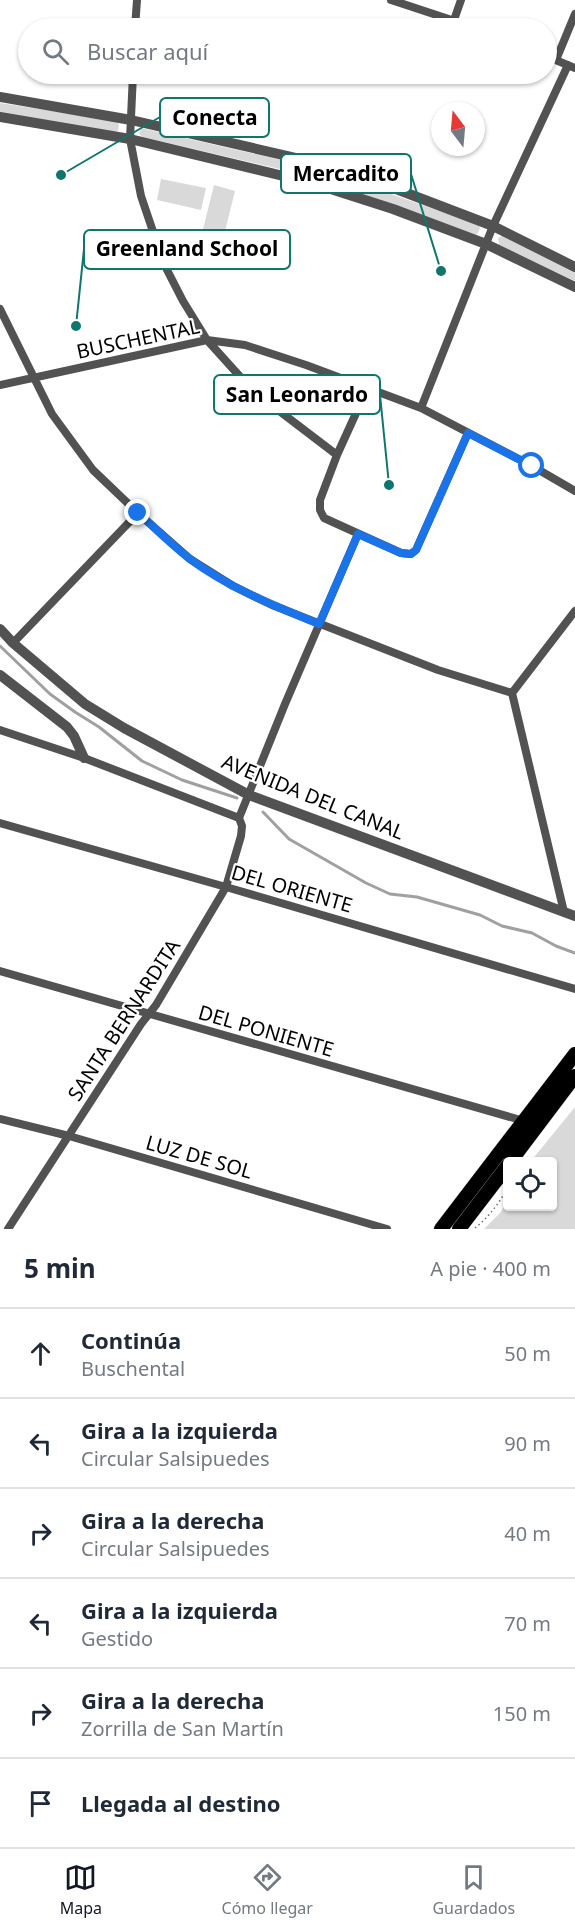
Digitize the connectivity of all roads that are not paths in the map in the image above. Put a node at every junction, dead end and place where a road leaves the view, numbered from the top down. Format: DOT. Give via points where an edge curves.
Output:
graph roads {
  1 [pos="136,0"];
  2 [pos="391,0"];
  3 [pos="461,0"];
  4 [pos="575,14"];
  5 [pos="135,18"];
  6 [pos="448,18"];
  7 [pos="455,18"];
  8 [pos="557,58"];
  9 [pos="557,60"];
  10 [pos="572,66"];
  11 [pos="133,84"];
  12 [pos="0,97"];
  13 [pos="0,117"];
  14 [pos="131,120"];
  15 [pos="130,140"];
  16 [pos="493,226"];
  17 [pos="486,244"];
  18 [pos="575,267"];
  19 [pos="575,287"];
  20 [pos="0,309"];
  21 [pos="207,340"];
  22 [pos="33,378"];
  23 [pos="0,385"];
  24 [pos="367,389"];
  25 [pos="421,408"];
  26 [pos="468,433"];
  27 [pos="337,455"];
  28 [pos="575,491"];
  29 [pos="138,513"];
  30 [pos="358,534"];
  31 [pos="575,611"];
  32 [pos="319,624"];
  33 [pos="0,630"];
  34 [pos="13,643"];
  35 [pos="0,675"];
  36 [pos="512,693"];
  37 [pos="0,730"];
  38 [pos="84,758"];
  39 [pos="249,795"];
  40 [pos="239,818"];
  41 [pos="0,823"];
  42 [pos="226,887"];
  43 [pos="570,914"];
  44 [pos="0,971"];
  45 [pos="575,989"];
  46 [pos="149,1014"];
  47 [pos="575,1054"];
  48 [pos="575,1076"];
  49 [pos="0,1119"];
  50 [pos="524,1121"];
  51 [pos="69,1136"];
  52 [pos="513,1157"];
  53 [pos="503,1170"];
  54 [pos="8,1229"];
  55 [pos="387,1229"];
  56 [pos="441,1229"];
  57 [pos="459,1229"];
  1 -- 5 [label="street"];
  2 -- 6 [label="street"];
  3 -- 7 [label="street"];
  4 -- 8 [label="street"];
  9 -- 10 [label="street"];
  10 -- 16 [label="street"];
  11 -- 14 [label="street"];
  12 -- 14 [label="street"];
  13 -- 15 [label="street"];
  14 -- 15 [label="street"];
  14 -- 16 [label="street" via="318,163"];
  15 -- 17 [label="street" via="312,183"];
  15 -- 21 [label="street" via="141,196 164,264"];
  16 -- 17 [label="street"];
  16 -- 18 [label="street"];
  17 -- 19 [label="street"];
  17 -- 25 [label="street"];
  20 -- 22 [label="street"];
  21 -- 22 [label="street, BUSCHENTAL"];
  21 -- 24 [label="street, BUSCHENTAL" via="245,345"];
  21 -- 27 [label="street" via="253,391"];
  22 -- 23 [label="street, BUSCHENTAL"];
  22 -- 29 [label="street" via="52,414 93,470"];
  24 -- 25 [label="street, BUSCHENTAL"];
  24 -- 27 [label="street"];
  25 -- 26 [label="street, BUSCHENTAL"];
  26 -- 28 [label="street, BUSCHENTAL"];
  26 -- 30 [label="street" via="416,550 401,553"];
  27 -- 30 [label="street" via="320,510 324,518"];
  29 -- 32 [label="street" via="190,559 233,586"];
  29 -- 34 [label="street"];
  30 -- 32 [label="street"];
  31 -- 36 [label="street"];
  32 -- 36 [label="street" via="438,670"];
  32 -- 39 [label="street"];
  33 -- 34 [label="street, AVENIDA DEL CANAL"];
  34 -- 39 [label="street, AVENIDA DEL CANAL" via="85,704"];
  35 -- 38 [label="street" via="67,727"];
  36 -- 43 [label="street"];
  37 -- 38 [label="street"];
  38 -- 40 [label="street"];
  39 -- 40 [label="street"];
  39 -- 43 [label="street, AVENIDA DEL CANAL"];
  40 -- 42 [label="street, SANTA BERNARDITA" via="241,836"];
  41 -- 42 [label="street, DEL ORIENTE"];
  42 -- 45 [label="street, DEL ORIENTE"];
  42 -- 46 [label="street, SANTA BERNARDITA"];
  44 -- 46 [label="street, DEL PONIENTE"];
  46 -- 50 [label="street, DEL PONIENTE"];
  46 -- 51 [label="street, SANTA BERNARDITA"];
  47 -- 50 [label="main road"];
  48 -- 52 [label="main road"];
  49 -- 51 [label="street, LUZ DE SOL"];
  50 -- 56 [label="main road"];
  51 -- 54 [label="street, SANTA BERNARDITA"];
  51 -- 55 [label="street, LUZ DE SOL"];
  53 -- 57 [label="main road"];
}
